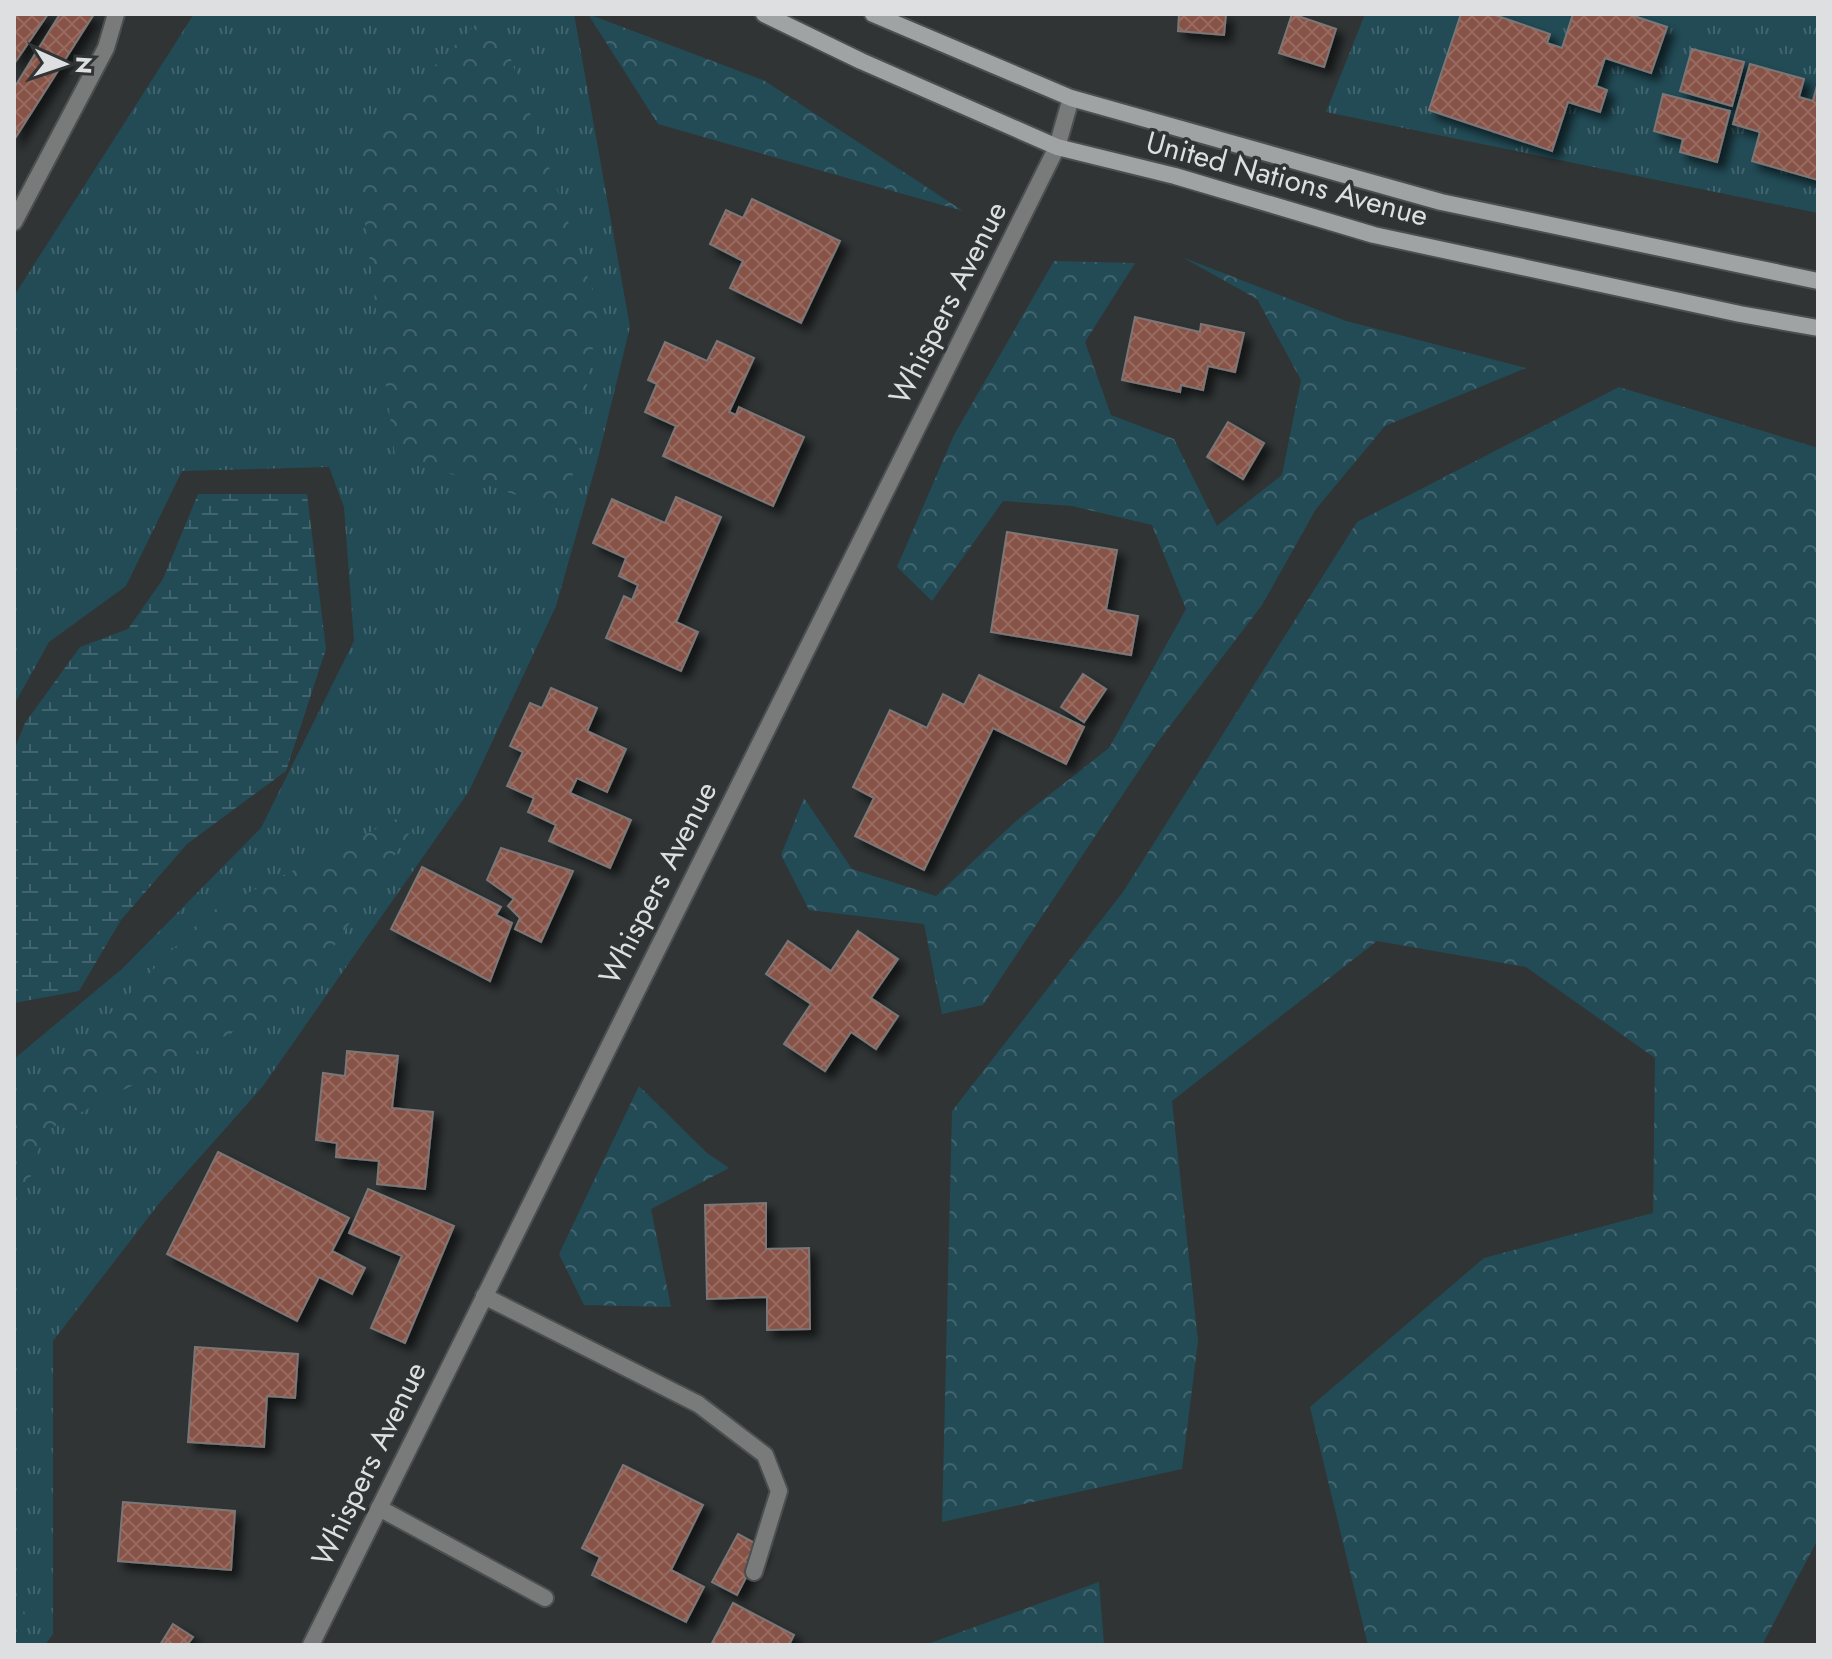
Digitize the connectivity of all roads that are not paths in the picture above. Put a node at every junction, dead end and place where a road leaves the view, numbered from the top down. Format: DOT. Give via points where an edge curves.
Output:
graph roads {
  1 [pos="116,14"];
  2 [pos="764,14"];
  3 [pos="873,14"];
  4 [pos="1071,98"];
  5 [pos="1057,147"];
  6 [pos="14,222"];
  7 [pos="1818,281"];
  8 [pos="1818,328"];
  9 [pos="484,1296"];
  10 [pos="379,1508"];
  11 [pos="754,1572"];
  12 [pos="545,1598"];
  13 [pos="311,1645"];
  1 -- 6 [label="street" via="106,48"];
  2 -- 5 [label="street, United Nations Avenue"];
  3 -- 4 [label="street, United Nations Avenue"];
  4 -- 5 [label="street, Whispers Avenue"];
  4 -- 7 [label="street, United Nations Avenue" via="1441,202"];
  5 -- 8 [label="street, United Nations Avenue" via="1374,235"];
  5 -- 9 [label="street, Whispers Avenue"];
  9 -- 10 [label="street, Whispers Avenue"];
  9 -- 11 [label="street" via="698,1404 765,1455 779,1491"];
  10 -- 12 [label="street"];
  10 -- 13 [label="street, Whispers Avenue"];
}
